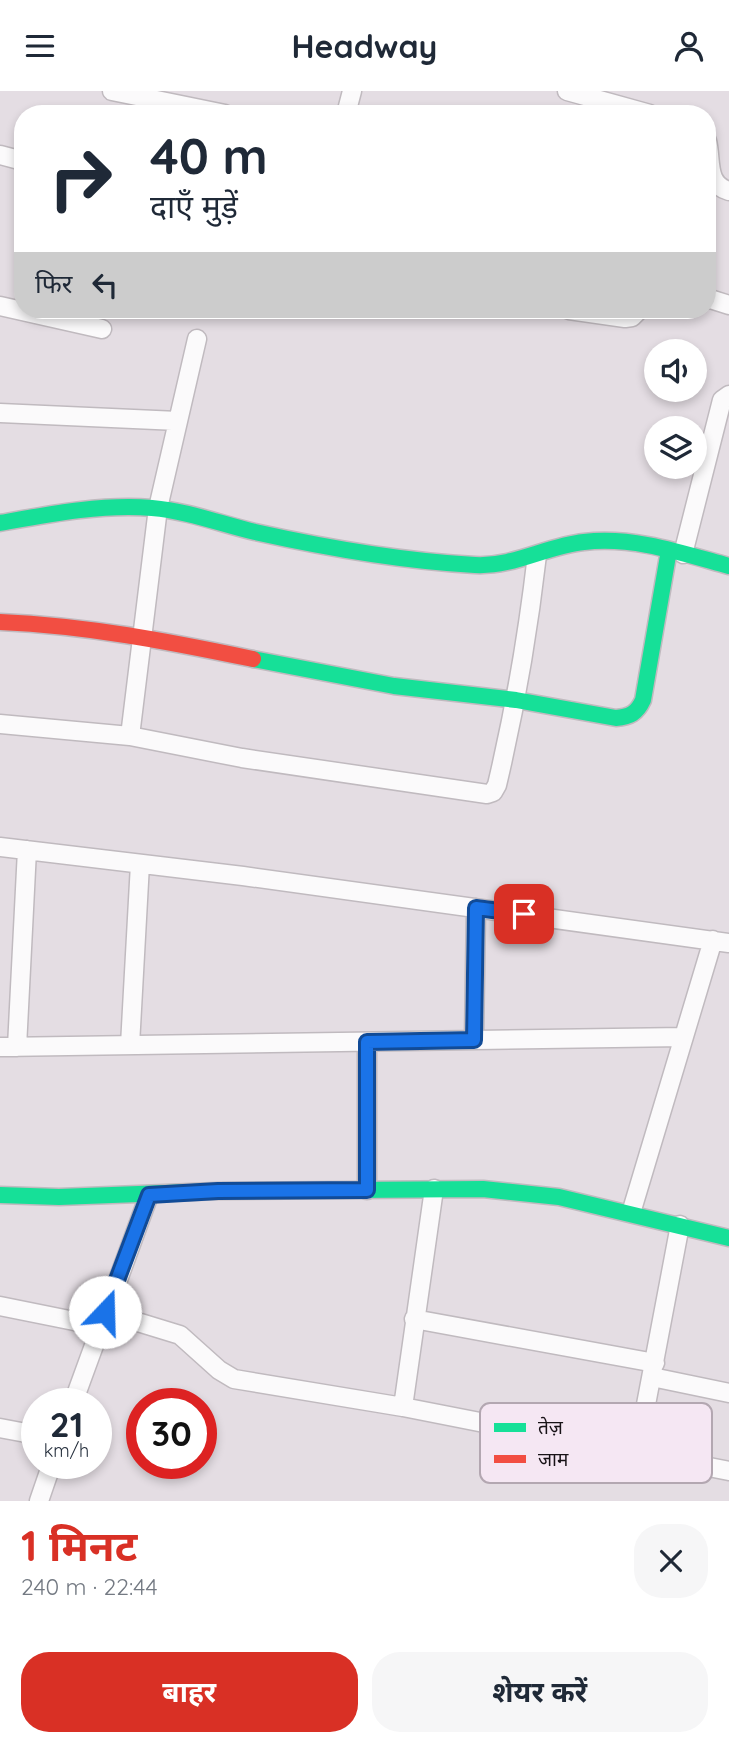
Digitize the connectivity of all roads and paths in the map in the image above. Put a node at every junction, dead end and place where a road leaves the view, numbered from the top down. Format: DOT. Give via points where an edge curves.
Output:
graph roads {
  1 [pos="112,91"];
  2 [pos="567,91"];
  3 [pos="181,105"];
  4 [pos="601,105"];
  5 [pos="58,319"];
  6 [pos="102,329"];
  7 [pos="197,339"];
  8 [pos="729,395"];
  9 [pos="0,414"];
  10 [pos="178,421"];
  11 [pos="158,508"];
  12 [pos="0,523"];
  13 [pos="676,552"];
  14 [pos="537,555"];
  15 [pos="729,566"];
  16 [pos="0,622"];
  17 [pos="143,636"];
  18 [pos="516,700"];
  19 [pos="0,724"];
  20 [pos="130,736"];
  21 [pos="0,847"];
  22 [pos="27,850"];
  23 [pos="140,864"];
  24 [pos="476,908"];
  25 [pos="721,941"];
  26 [pos="684,1037"];
  27 [pos="474,1040"];
  28 [pos="367,1042"];
  29 [pos="130,1045"];
  30 [pos="8,1047"];
  31 [pos="434,1189"];
  32 [pos="367,1190"];
  33 [pos="0,1195"];
  34 [pos="149,1195"];
  35 [pos="631,1213"];
  36 [pos="680,1225"];
  37 [pos="729,1238"];
  38 [pos="0,1306"];
  39 [pos="102,1319"];
  40 [pos="414,1319"];
  41 [pos="653,1370"];
  42 [pos="78,1388"];
  43 [pos="729,1393"];
  44 [pos="646,1403"];
  45 [pos="403,1407"];
  46 [pos="480,1422"];
  47 [pos="0,1427"];
  48 [pos="21,1432"];
  49 [pos="47,1479"];
  50 [pos="39,1501"];
  1 -- 3 [label="street"];
  2 -- 4 [label="street"];
  5 -- 6 [label="street"];
  7 -- 10 [label="street"];
  8 -- 13 [label="street" via="722,400"];
  9 -- 10 [label="street"];
  10 -- 11 [label="street"];
  11 -- 12 [label="street" via="113,507"];
  11 -- 14 [label="street" via="256,532 422,560 502,565"];
  11 -- 17 [label="street"];
  13 -- 14 [label="street" via="605,540"];
  13 -- 15 [label="street"];
  13 -- 18 [label="street" via="638,712 617,718"];
  14 -- 18 [label="street"];
  16 -- 17 [label="street"];
  17 -- 18 [label="street" via="357,680"];
  17 -- 20 [label="street"];
  18 -- 20 [label="street" via="497,785 487,794 242,758"];
  19 -- 20 [label="street"];
  21 -- 22 [label="street"];
  22 -- 23 [label="street"];
  22 -- 30 [label="street"];
  23 -- 24 [label="street"];
  23 -- 29 [label="street"];
  24 -- 25 [label="street"];
  24 -- 27 [label="street"];
  25 -- 26 [label="street"];
  26 -- 27 [label="street"];
  26 -- 35 [label="street"];
  27 -- 28 [label="street"];
  28 -- 29 [label="street"];
  28 -- 32 [label="street"];
  29 -- 30 [label="street"];
  31 -- 32 [label="street"];
  31 -- 35 [label="street" via="539,1194"];
  31 -- 40 [label="street"];
  32 -- 34 [label="street"];
  33 -- 34 [label="street"];
  34 -- 39 [label="street"];
  35 -- 36 [label="street"];
  36 -- 37 [label="street"];
  36 -- 41 [label="street"];
  38 -- 39 [label="street"];
  39 -- 42 [label="street"];
  39 -- 45 [label="street" via="180,1335 234,1379"];
  40 -- 41 [label="street"];
  40 -- 45 [label="street"];
  41 -- 43 [label="street"];
  41 -- 44 [label="street"];
  45 -- 46 [label="street"];
  47 -- 48 [label="street"];
  49 -- 50 [label="street"];
}
